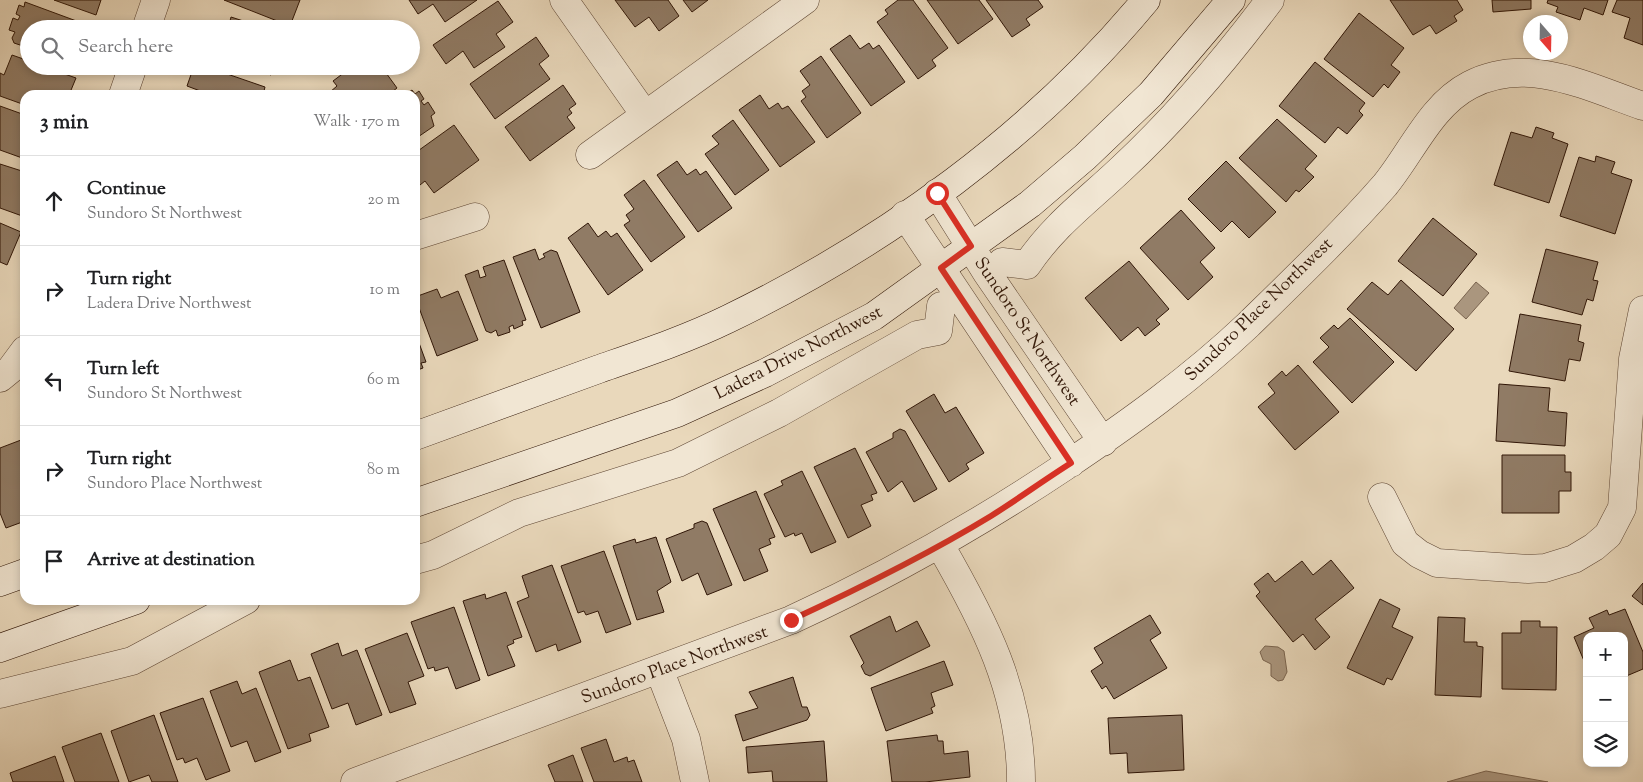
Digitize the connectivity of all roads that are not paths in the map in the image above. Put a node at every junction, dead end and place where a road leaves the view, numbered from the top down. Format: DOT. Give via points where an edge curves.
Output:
graph roads {
  1 [pos="156,0"];
  2 [pos="564,0"];
  3 [pos="805,0"];
  4 [pos="1146,0"];
  5 [pos="1231,0"];
  6 [pos="1270,0"];
  7 [pos="149,20"];
  8 [pos="130,75"];
  9 [pos="126,90"];
  10 [pos="1643,106"];
  11 [pos="645,115"];
  12 [pos="590,155"];
  13 [pos="937,193"];
  14 [pos="905,215"];
  15 [pos="474,217"];
  16 [pos="420,234"];
  17 [pos="971,246"];
  18 [pos="1002,262"];
  19 [pos="941,268"];
  20 [pos="941,306"];
  21 [pos="1643,310"];
  22 [pos="20,357"];
  23 [pos="0,378"];
  24 [pos="420,434"];
  25 [pos="1103,442"];
  26 [pos="1071,463"];
  27 [pos="1382,497"];
  28 [pos="420,501"];
  29 [pos="940,545"];
  30 [pos="420,559"];
  31 [pos="20,575"];
  32 [pos="0,582"];
  33 [pos="122,605"];
  34 [pos="237,605"];
  35 [pos="0,648"];
  36 [pos="659,669"];
  37 [pos="0,694"];
  38 [pos="355,782"];
  39 [pos="695,782"];
  40 [pos="1021,782"];
  1 -- 7 [label="street"];
  2 -- 11 [label="street"];
  3 -- 11 [label="street"];
  4 -- 13 [label="street" via="1043,107"];
  5 -- 17 [label="street, Ladera Drive Northwest" via="1151,94 1085,157 1030,204"];
  6 -- 18 [label="street" via="1197,90 1120,170 1074,210 1041,244 1027,265"];
  8 -- 9 [label="street"];
  10 -- 25 [label="street, Sundoro Place Northwest" via="1538,73 1510,72 1470,85 1441,108 1385,184 1247,325 1207,362"];
  11 -- 12 [label="street"];
  13 -- 14 [label="street"];
  13 -- 17 [label="street, Sundoro St Northwest"];
  14 -- 19 [label="street, Sundoro St Northwest"];
  14 -- 24 [label="street" via="835,261 727,320"];
  15 -- 16 [label="street"];
  17 -- 19 [label="street, Ladera Drive Northwest"];
  17 -- 25 [label="street, Sundoro St Northwest"];
  19 -- 26 [label="street, Sundoro St Northwest"];
  19 -- 28 [label="street, Ladera Drive Northwest" via="874,316 765,373 686,409"];
  20 -- 30 [label="street" via="938,331 917,335 779,413 678,463 519,513"];
  21 -- 27 [label="street" via="1633,359 1622,508 1608,535 1594,547 1574,559 1545,568 1437,563 1405,543"];
  22 -- 23 [label="street"];
  25 -- 26 [label="street, Sundoro Place Northwest"];
  26 -- 29 [label="street, Sundoro Place Northwest"];
  29 -- 36 [label="street, Sundoro Place Northwest" via="857,590 791,620"];
  29 -- 40 [label="street" via="973,603 1003,669 1019,739"];
  31 -- 32 [label="street"];
  33 -- 35 [label="street"];
  34 -- 37 [label="street" via="132,661"];
  36 -- 38 [label="street, Sundoro Place Northwest"];
  36 -- 39 [label="street" via="686,738"];
}
